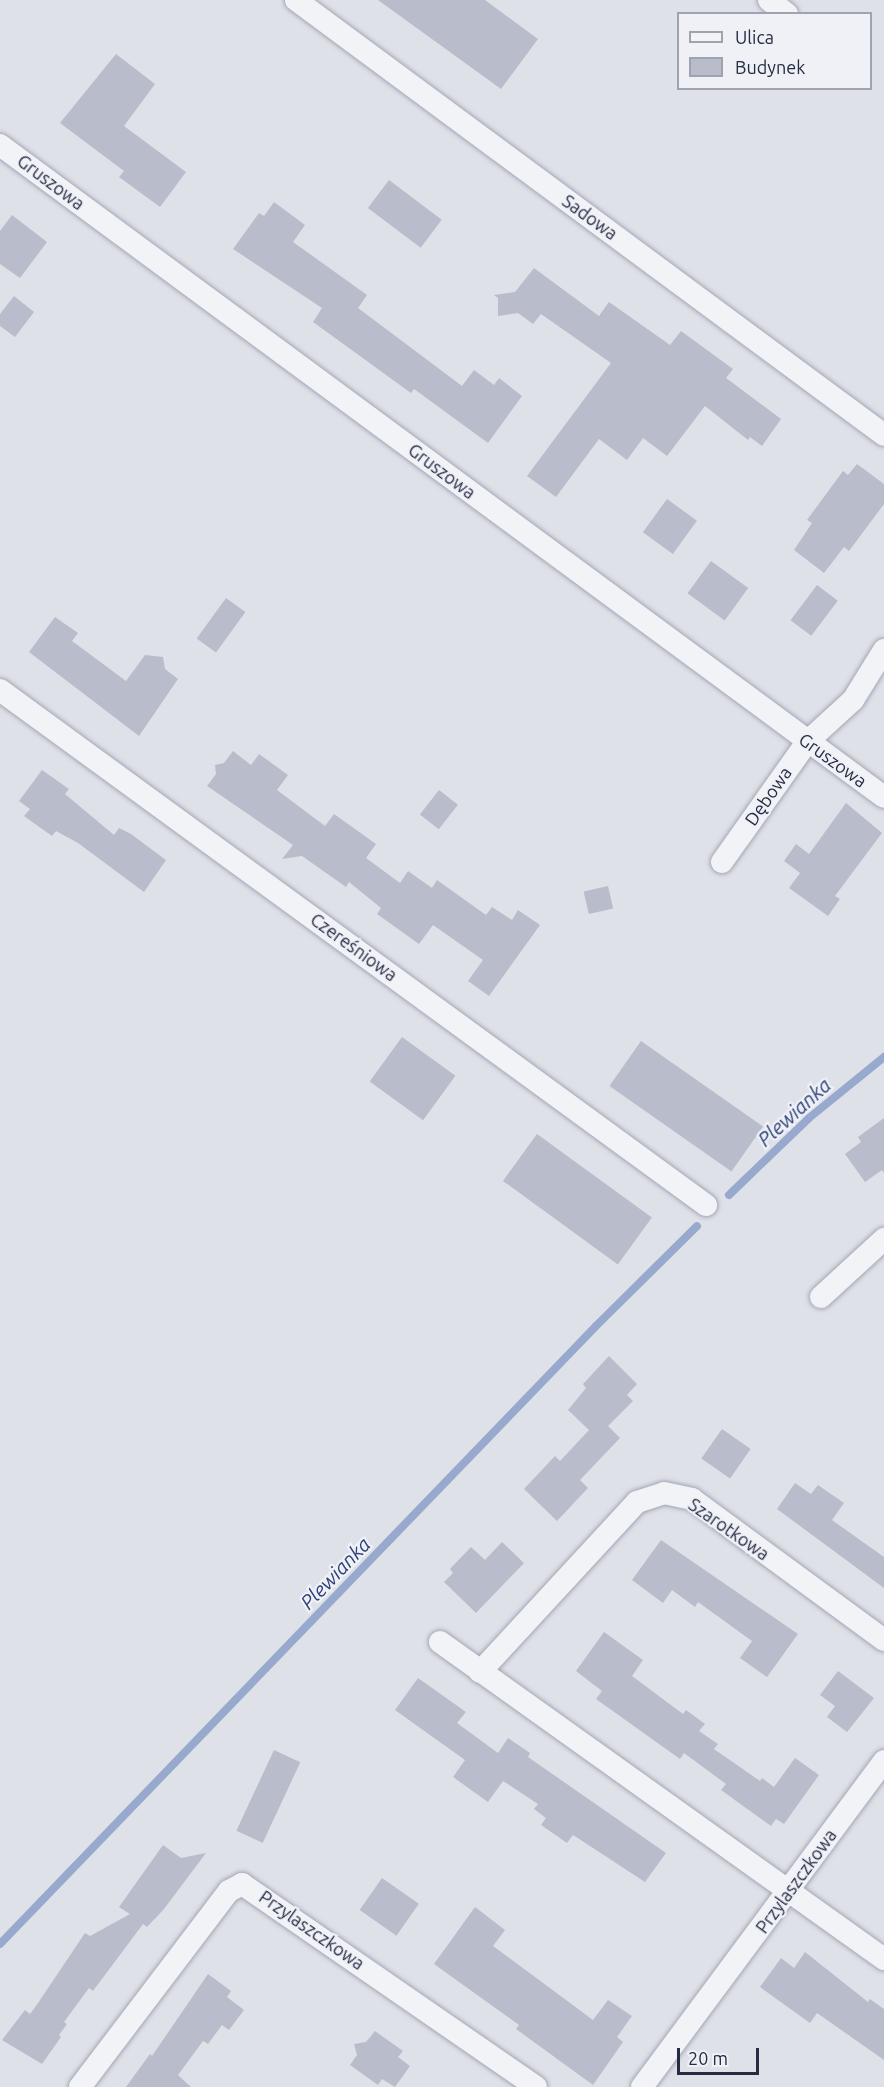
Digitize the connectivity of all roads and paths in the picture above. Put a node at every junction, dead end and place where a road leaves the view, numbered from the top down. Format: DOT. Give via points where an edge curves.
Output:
graph roads {
  1 [pos="296,0"];
  2 [pos="769,0"];
  3 [pos="785,12"];
  4 [pos="0,145"];
  5 [pos="884,435"];
  6 [pos="884,650"];
  7 [pos="0,690"];
  8 [pos="807,742"];
  9 [pos="884,797"];
  10 [pos="722,862"];
  11 [pos="706,1205"];
  12 [pos="884,1239"];
  13 [pos="821,1298"];
  14 [pos="884,1640"];
  15 [pos="440,1642"];
  16 [pos="480,1672"];
  17 [pos="884,1761"];
  18 [pos="789,1891"];
  19 [pos="884,1959"];
  20 [pos="80,2087"];
  21 [pos="536,2087"];
  22 [pos="642,2087"];
  1 -- 5 [label="street, Sadowa"];
  2 -- 3 [label="street"];
  4 -- 8 [label="street, Gruszowa"];
  6 -- 8 [label="street, Dębowa" via="853,700"];
  7 -- 11 [label="street, Czereśniowa"];
  8 -- 9 [label="street, Gruszowa"];
  8 -- 10 [label="street, Dębowa"];
  12 -- 13 [label="street"];
  14 -- 16 [label="street, Szarotkowa" via="692,1499 664,1493 637,1502"];
  15 -- 16 [label="street"];
  16 -- 18 [label="street"];
  17 -- 18 [label="street, Przylaszczkowa"];
  18 -- 19 [label="street"];
  18 -- 22 [label="street, Przylaszczkowa"];
  20 -- 21 [label="street, Przylaszczkowa" via="229,1891 242,1884"];
}
